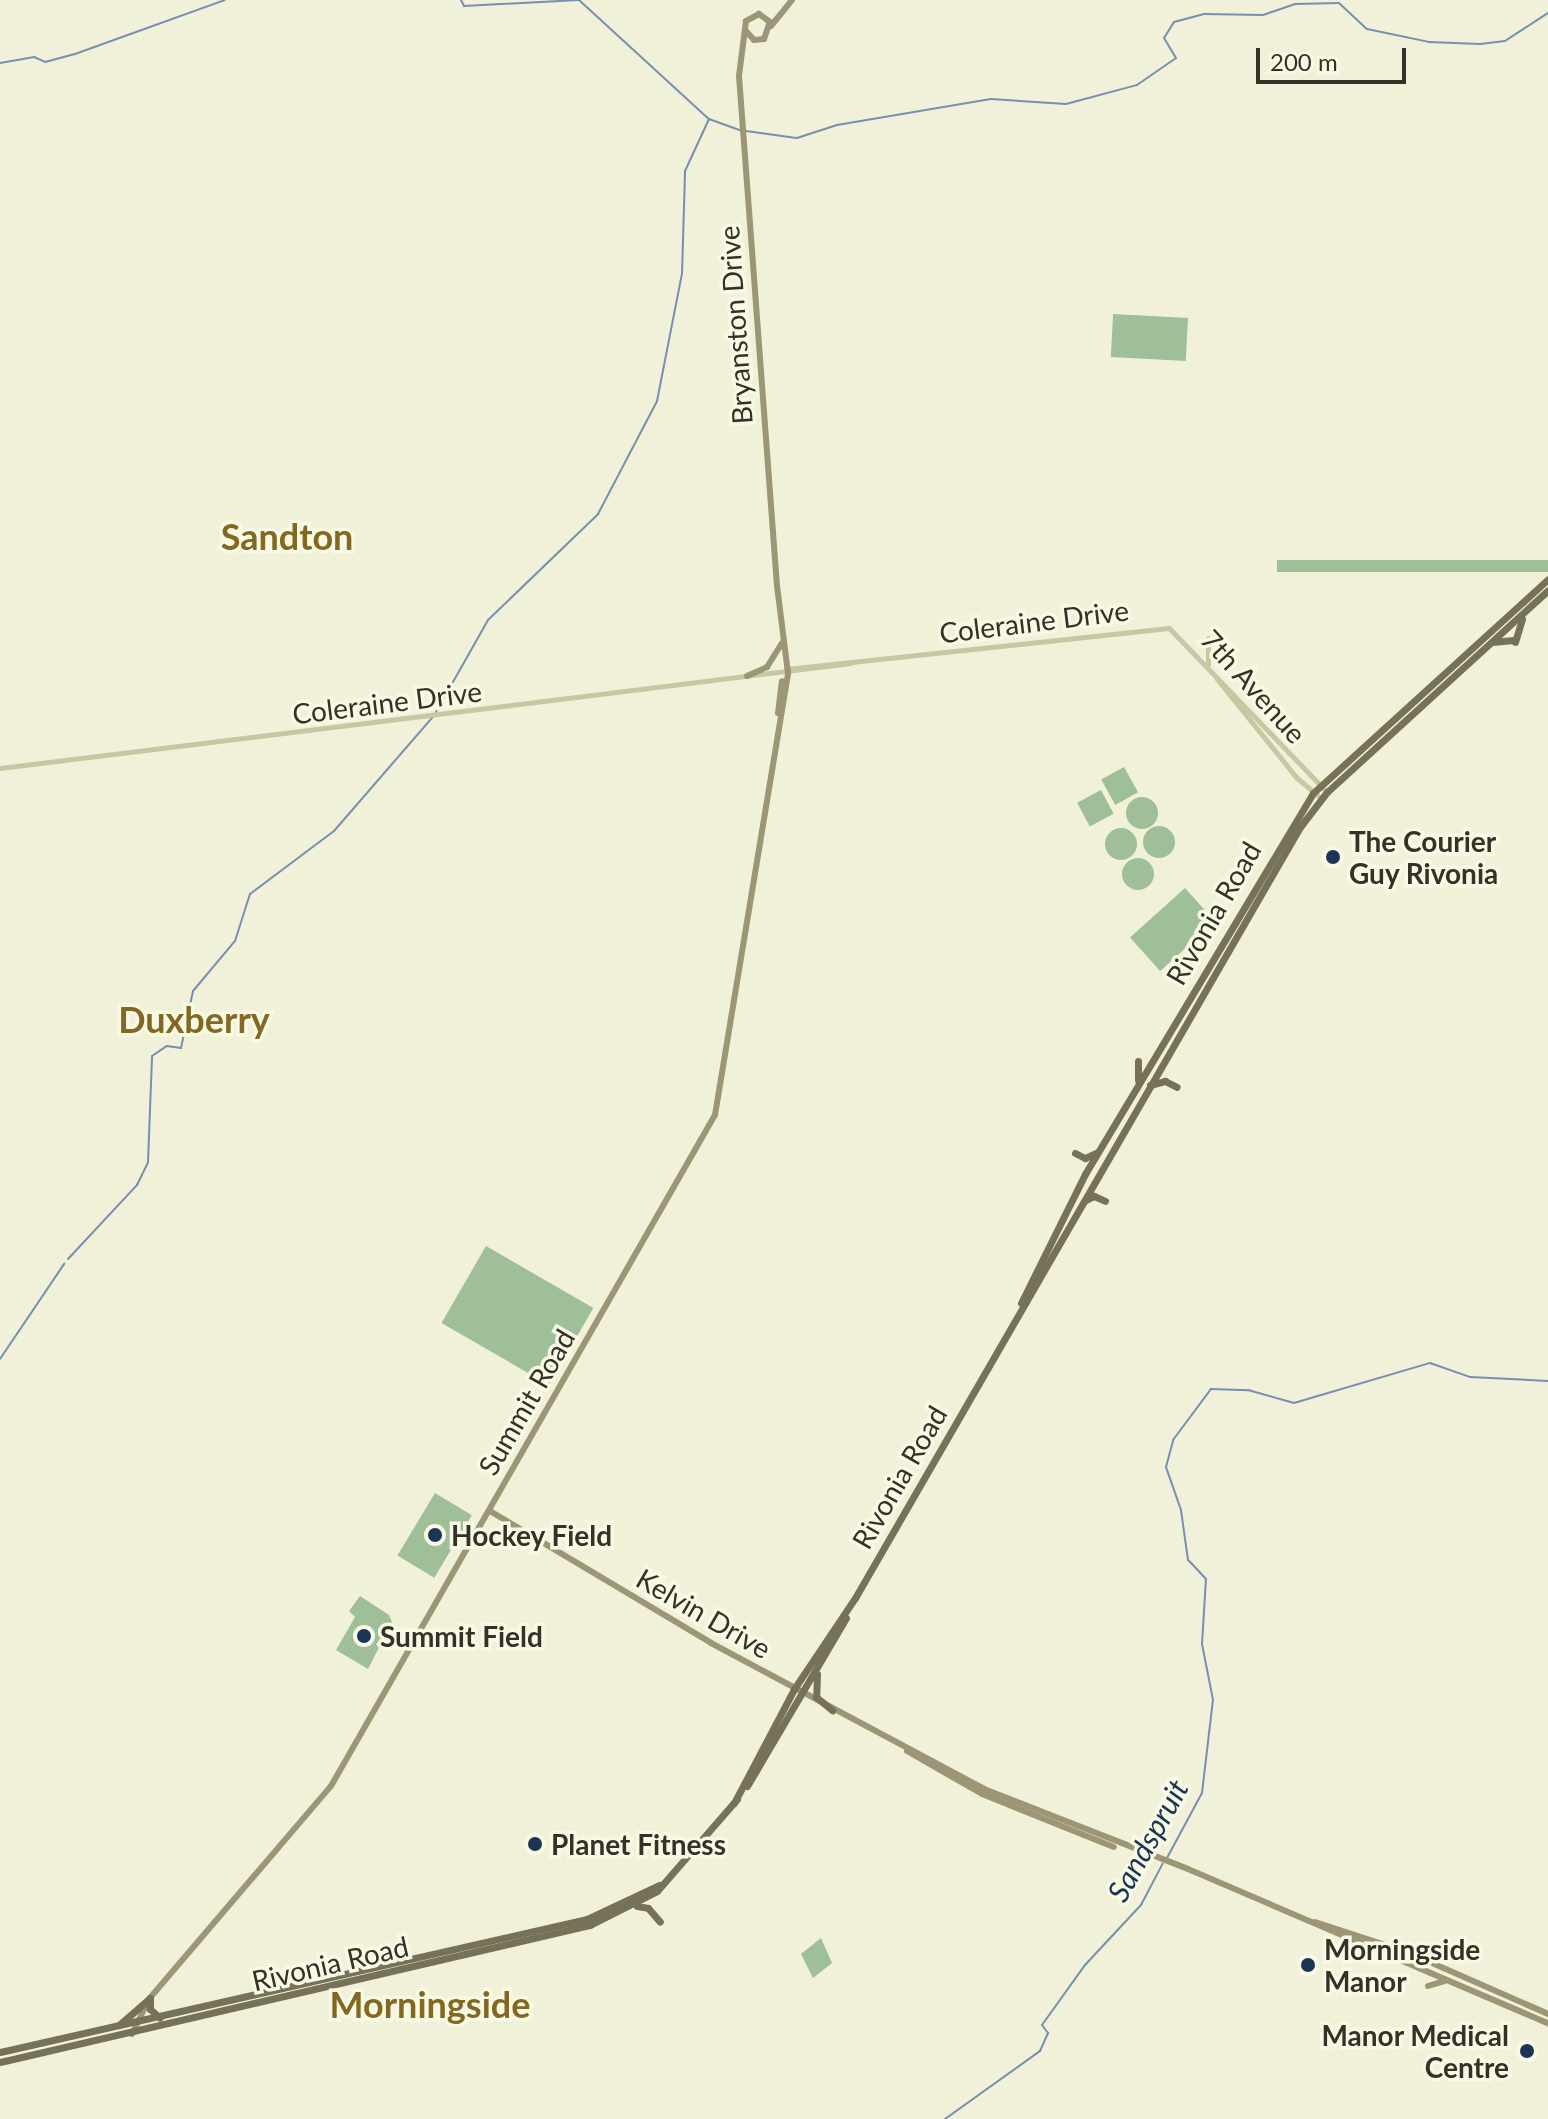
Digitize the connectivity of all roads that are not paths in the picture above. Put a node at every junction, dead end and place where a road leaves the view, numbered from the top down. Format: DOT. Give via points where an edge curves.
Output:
graph roads {
  1 [pos="789,0"];
  2 [pos="762,14"];
  3 [pos="771,26"];
  4 [pos="746,31"];
  5 [pos="762,40"];
  6 [pos="740,61"];
  7 [pos="1548,579"];
  8 [pos="777,586"];
  9 [pos="1546,592"];
  10 [pos="1174,630"];
  11 [pos="1208,638"];
  12 [pos="782,643"];
  13 [pos="1489,643"];
  14 [pos="1208,665"];
  15 [pos="784,672"];
  16 [pos="747,676"];
  17 [pos="0,768"];
  18 [pos="1316,789"];
  19 [pos="1324,795"];
  20 [pos="1138,1061"];
  21 [pos="1150,1085"];
  22 [pos="1177,1087"];
  23 [pos="1124,1111"];
  24 [pos="1100,1151"];
  25 [pos="1075,1153"];
  26 [pos="1105,1201"];
  27 [pos="1081,1204"];
  28 [pos="1005,1337"];
  29 [pos="490,1511"];
  30 [pos="855,1598"];
  31 [pos="820,1664"];
  32 [pos="794,1689"];
  33 [pos="803,1694"];
  34 [pos="832,1710"];
  35 [pos="734,1803"];
  36 [pos="640,1885"];
  37 [pos="630,1904"];
  38 [pos="1304,1919"];
  39 [pos="660,1922"];
  40 [pos="1448,1981"];
  41 [pos="1428,1986"];
  42 [pos="150,1998"];
  43 [pos="244,1999"];
  44 [pos="254,2004"];
  45 [pos="1548,2014"];
  46 [pos="160,2018"];
  47 [pos="138,2023"];
  48 [pos="1548,2023"];
  49 [pos="106,2031"];
  50 [pos="132,2034"];
  51 [pos="0,2052"];
  52 [pos="0,2062"];
  1 -- 2 [label="main road"];
  1 -- 3 [label="main road"];
  2 -- 3 [label="main road"];
  2 -- 4 [label="main road" via="749,18"];
  3 -- 5 [label="main road"];
  4 -- 5 [label="main road"];
  4 -- 6 [label="main road, Bryanston Drive"];
  5 -- 6 [label="main road"];
  6 -- 8 [label="main road, Bryanston Drive"];
  7 -- 18 [label="main road, Rivonia Road"];
  8 -- 12 [label="main road, Bryanston Drive"];
  8 -- 15 [label="main road, Bryanston Drive"];
  9 -- 13 [label="main road, Rivonia Road"];
  9 -- 13 [label="main road" via="1517,625 1514,641"];
  10 -- 14 [label="street, 7th Avenue"];
  10 -- 15 [label="street, Coleraine Drive" via="1148,627"];
  10 -- 18 [label="street, 7th Avenue"];
  11 -- 14 [label="street"];
  12 -- 15 [label="main road, Bryanston Drive"];
  12 -- 16 [label="main road" via="767,667"];
  13 -- 19 [label="main road, Rivonia Road"];
  14 -- 18 [label="street, 7th Avenue"];
  15 -- 16 [label="street, Coleraine Drive"];
  15 -- 29 [label="main road, Summit Road" via="715,1115"];
  16 -- 17 [label="street, Coleraine Drive"];
  18 -- 19 [label="street"];
  18 -- 23 [label="main road, Rivonia Road"];
  19 -- 21 [label="main road, Rivonia Road"];
  20 -- 23 [label="main road" via="1139,1076"];
  21 -- 22 [label="main road" via="1165,1081"];
  21 -- 27 [label="main road, Rivonia Road"];
  23 -- 24 [label="main road, Rivonia Road"];
  24 -- 25 [label="main road" via="1085,1158"];
  24 -- 28 [label="main road, Rivonia Road"];
  26 -- 27 [label="main road" via="1094,1196"];
  27 -- 28 [label="main road, Rivonia Road"];
  28 -- 30 [label="main road, Rivonia Road"];
  29 -- 32 [label="main road, Kelvin Drive"];
  29 -- 42 [label="main road, Summit Road" via="326,1793"];
  30 -- 31 [label="main road, Rivonia Road"];
  30 -- 32 [label="main road, Rivonia Road"];
  31 -- 33 [label="main road, Rivonia Road"];
  31 -- 34 [label="main road" via="815,1694"];
  32 -- 33 [label="main road, Kelvin Drive"];
  32 -- 35 [label="main road, Rivonia Road"];
  33 -- 34 [label="main road, Kelvin Drive"];
  33 -- 35 [label="main road, Rivonia Road" via="761,1768"];
  34 -- 38 [label="main road, Kelvin Drive" via="1006,1799"];
  35 -- 37 [label="main road, Rivonia Road" via="694,1852"];
  36 -- 37 [label="main road"];
  37 -- 39 [label="main road" via="648,1908"];
  37 -- 43 [label="main road, Rivonia Road" via="587,1919"];
  37 -- 44 [label="main road, Rivonia Road" via="590,1925"];
  38 -- 40 [label="main road, Kelvin Drive"];
  38 -- 45 [label="main road, Kelvin Drive" via="1407,1952"];
  40 -- 41 [label="main road"];
  40 -- 48 [label="main road, Kelvin Drive"];
  42 -- 46 [label="main road" via="150,2009"];
  42 -- 47 [label="main road, Summit Road"];
  42 -- 49 [label="main road" via="129,2019"];
  43 -- 44 [label="main road"];
  43 -- 46 [label="main road, Rivonia Road"];
  44 -- 50 [label="main road, Rivonia Road"];
  46 -- 47 [label="main road, Rivonia Road"];
  47 -- 49 [label="main road, Rivonia Road"];
  47 -- 50 [label="main road, Summit Road"];
  49 -- 51 [label="main road, Rivonia Road"];
  50 -- 52 [label="main road, Rivonia Road"];
}
